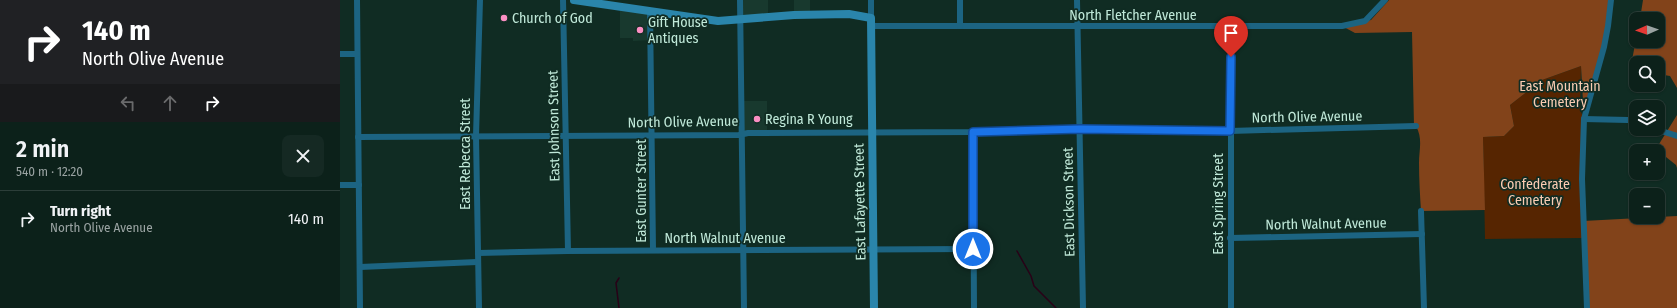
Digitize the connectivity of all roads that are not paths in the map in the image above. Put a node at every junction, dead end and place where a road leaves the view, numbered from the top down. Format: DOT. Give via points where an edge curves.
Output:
graph roads {
  1 [pos="357,0"];
  2 [pos="480,0"];
  3 [pos="563,0"];
  4 [pos="574,0"];
  5 [pos="740,0"];
  6 [pos="871,0"];
  7 [pos="960,0"];
  8 [pos="1077,0"];
  9 [pos="1385,0"];
  10 [pos="1611,0"];
  11 [pos="650,11"];
  12 [pos="740,20"];
  13 [pos="871,22"];
  14 [pos="960,26"];
  15 [pos="1077,27"];
  16 [pos="1231,27"];
  17 [pos="340,54"];
  18 [pos="357,54"];
  19 [pos="1584,119"];
  20 [pos="1629,120"];
  21 [pos="1416,126"];
  22 [pos="1080,129"];
  23 [pos="1230,131"];
  24 [pos="872,132"];
  25 [pos="973,132"];
  26 [pos="1665,132"];
  27 [pos="742,134"];
  28 [pos="653,135"];
  29 [pos="476,136"];
  30 [pos="566,136"];
  31 [pos="1677,136"];
  32 [pos="358,137"];
  33 [pos="340,185"];
  34 [pos="359,185"];
  35 [pos="1421,211"];
  36 [pos="1422,234"];
  37 [pos="1230,238"];
  38 [pos="873,249"];
  39 [pos="973,249"];
  40 [pos="653,250"];
  41 [pos="743,250"];
  42 [pos="568,251"];
  43 [pos="478,253"];
  44 [pos="478,262"];
  45 [pos="360,267"];
  46 [pos="360,308"];
  47 [pos="479,308"];
  48 [pos="744,308"];
  49 [pos="874,308"];
  50 [pos="974,308"];
  51 [pos="1082,308"];
  52 [pos="1231,308"];
  53 [pos="1424,308"];
  54 [pos="1587,308"];
  1 -- 18 [label="street"];
  2 -- 29 [label="street, East Rebecca Street"];
  3 -- 30 [label="street, East Johnson Street"];
  4 -- 11 [label="main road"];
  5 -- 12 [label="street"];
  6 -- 13 [label="street, East Lafayette Street"];
  7 -- 14 [label="street"];
  8 -- 15 [label="street, East Dickson Street"];
  9 -- 16 [label="street, North Fletcher Avenue" via="1364,21 1342,26"];
  10 -- 19 [label="street" via="1604,47"];
  11 -- 12 [label="main road" via="718,21"];
  11 -- 28 [label="street, East Gunter Street"];
  12 -- 13 [label="main road" via="849,14"];
  12 -- 27 [label="street"];
  13 -- 14 [label="street, North Fletcher Avenue"];
  13 -- 24 [label="main road, East Lafayette Street"];
  14 -- 15 [label="street, North Fletcher Avenue"];
  15 -- 16 [label="street, North Fletcher Avenue"];
  15 -- 22 [label="street, East Dickson Street"];
  16 -- 23 [label="street, East Spring Street"];
  17 -- 18 [label="street"];
  18 -- 32 [label="street"];
  19 -- 20 [label="street"];
  19 -- 54 [label="street" via="1582,186"];
  21 -- 23 [label="street, North Olive Avenue"];
  22 -- 23 [label="street, North Olive Avenue"];
  22 -- 25 [label="street, North Olive Avenue"];
  22 -- 51 [label="street, East Dickson Street"];
  23 -- 37 [label="street, East Spring Street"];
  24 -- 25 [label="street, North Olive Avenue"];
  24 -- 27 [label="street, North Olive Avenue"];
  24 -- 38 [label="main road, East Lafayette Street"];
  25 -- 39 [label="street"];
  26 -- 31 [label="street"];
  27 -- 28 [label="street, North Olive Avenue"];
  27 -- 41 [label="street"];
  28 -- 30 [label="street, North Olive Avenue"];
  28 -- 40 [label="street, East Gunter Street"];
  29 -- 30 [label="street, North Olive Avenue"];
  29 -- 32 [label="street, North Olive Avenue"];
  29 -- 43 [label="street, East Rebecca Street"];
  30 -- 42 [label="street, East Johnson Street"];
  32 -- 34 [label="street"];
  33 -- 34 [label="street"];
  34 -- 45 [label="street"];
  35 -- 36 [label="street"];
  36 -- 37 [label="street, North Walnut Avenue"];
  36 -- 53 [label="street"];
  37 -- 52 [label="street, East Spring Street"];
  38 -- 39 [label="street, North Walnut Avenue"];
  38 -- 41 [label="street, North Walnut Avenue"];
  38 -- 49 [label="main road, East Lafayette Street"];
  39 -- 50 [label="street"];
  40 -- 41 [label="street, North Walnut Avenue"];
  40 -- 42 [label="street, North Walnut Avenue"];
  41 -- 48 [label="street"];
  42 -- 43 [label="street, North Walnut Avenue"];
  43 -- 44 [label="street, East Rebecca Street"];
  44 -- 45 [label="street"];
  44 -- 47 [label="street, East Rebecca Street"];
  45 -- 46 [label="street"];
}
